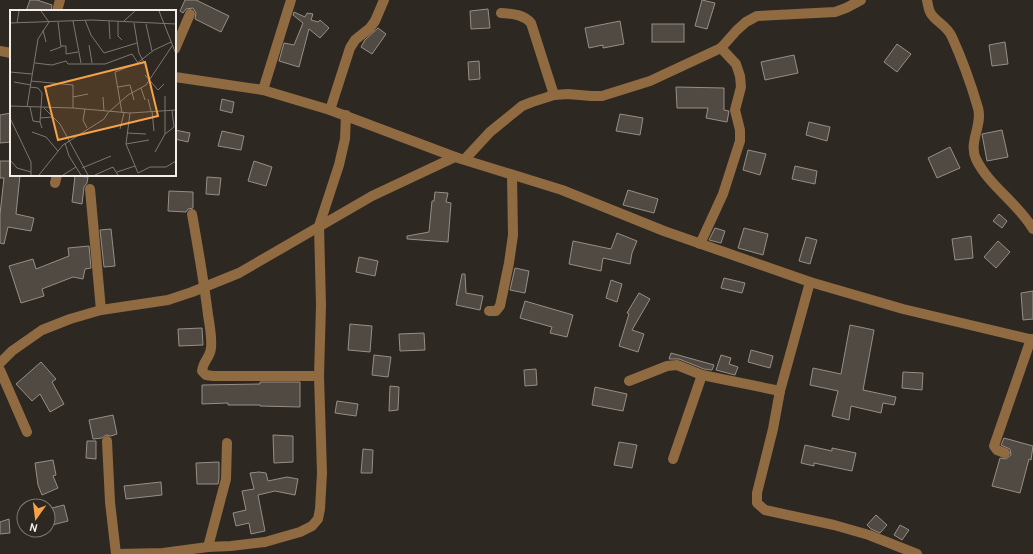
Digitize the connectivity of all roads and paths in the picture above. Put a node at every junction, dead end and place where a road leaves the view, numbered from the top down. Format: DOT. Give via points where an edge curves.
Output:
graph roads {
  1 [pos="60,0"];
  2 [pos="291,0"];
  3 [pos="384,0"];
  4 [pos="861,0"];
  5 [pos="928,0"];
  6 [pos="57,10"];
  7 [pos="501,13"];
  8 [pos="190,14"];
  9 [pos="176,47"];
  10 [pos="721,48"];
  11 [pos="0,51"];
  12 [pos="10,53"];
  13 [pos="176,77"];
  14 [pos="263,90"];
  15 [pos="554,96"];
  16 [pos="330,110"];
  17 [pos="346,116"];
  18 [pos="478,144"];
  19 [pos="460,158"];
  20 [pos="480,164"];
  21 [pos="512,175"];
  22 [pos="90,189"];
  23 [pos="192,214"];
  24 [pos="319,226"];
  25 [pos="1033,229"];
  26 [pos="700,244"];
  27 [pos="810,282"];
  28 [pos="205,287"];
  29 [pos="101,310"];
  30 [pos="489,311"];
  31 [pos="1032,339"];
  32 [pos="0,363"];
  33 [pos="0,370"];
  34 [pos="702,375"];
  35 [pos="320,376"];
  36 [pos="629,381"];
  37 [pos="780,391"];
  38 [pos="28,432"];
  39 [pos="107,441"];
  40 [pos="227,443"];
  41 [pos="1005,453"];
  42 [pos="673,459"];
  43 [pos="208,547"];
  44 [pos="117,554"];
  45 [pos="917,554"];
  1 -- 6 [label="street"];
  2 -- 14 [label="street"];
  3 -- 16 [label="street" via="375,21 350,48"];
  4 -- 10 [label="street" via="835,12 757,16 742,26"];
  5 -- 25 [label="street" via="930,13 951,35 978,110 972,146 976,160"];
  7 -- 15 [label="street" via="527,18 531,23"];
  8 -- 9 [label="street"];
  10 -- 15 [label="street" via="650,81 617,92 602,96"];
  10 -- 26 [label="street" via="736,64 740,76 741,87 735,110 740,141 723,194"];
  11 -- 12 [label="street"];
  13 -- 14 [label="street"];
  14 -- 16 [label="street"];
  15 -- 18 [label="street" via="522,106"];
  16 -- 17 [label="street"];
  17 -- 19 [label="street"];
  17 -- 24 [label="street" via="347,127 339,165"];
  18 -- 19 [label="street"];
  18 -- 20 [label="street"];
  19 -- 20 [label="street"];
  19 -- 24 [label="street" via="372,196"];
  20 -- 21 [label="street"];
  21 -- 26 [label="street" via="562,190"];
  21 -- 30 [label="street" via="512,235 509,263 500,306 496,311"];
  22 -- 29 [label="street"];
  23 -- 28 [label="street"];
  24 -- 28 [label="street" via="239,273"];
  24 -- 35 [label="street"];
  26 -- 27 [label="street"];
  27 -- 31 [label="street" via="903,309"];
  27 -- 37 [label="street"];
  28 -- 29 [label="street" via="168,300"];
  28 -- 35 [label="street" via="211,341 211,350 203,364 202,371 206,375"];
  29 -- 32 [label="street" via="42,330 12,351"];
  31 -- 41 [label="street" via="994,446 996,450"];
  33 -- 38 [label="street"];
  34 -- 36 [label="street" via="672,364"];
  34 -- 37 [label="street"];
  34 -- 42 [label="street"];
  35 -- 43 [label="street" via="322,473 318,519 312,526 300,532 264,542"];
  37 -- 45 [label="street" via="757,493 757,503 765,510 834,524"];
  39 -- 44 [label="street" via="110,502"];
  40 -- 43 [label="street" via="224,488"];
  43 -- 44 [label="street" via="163,553"];
}
